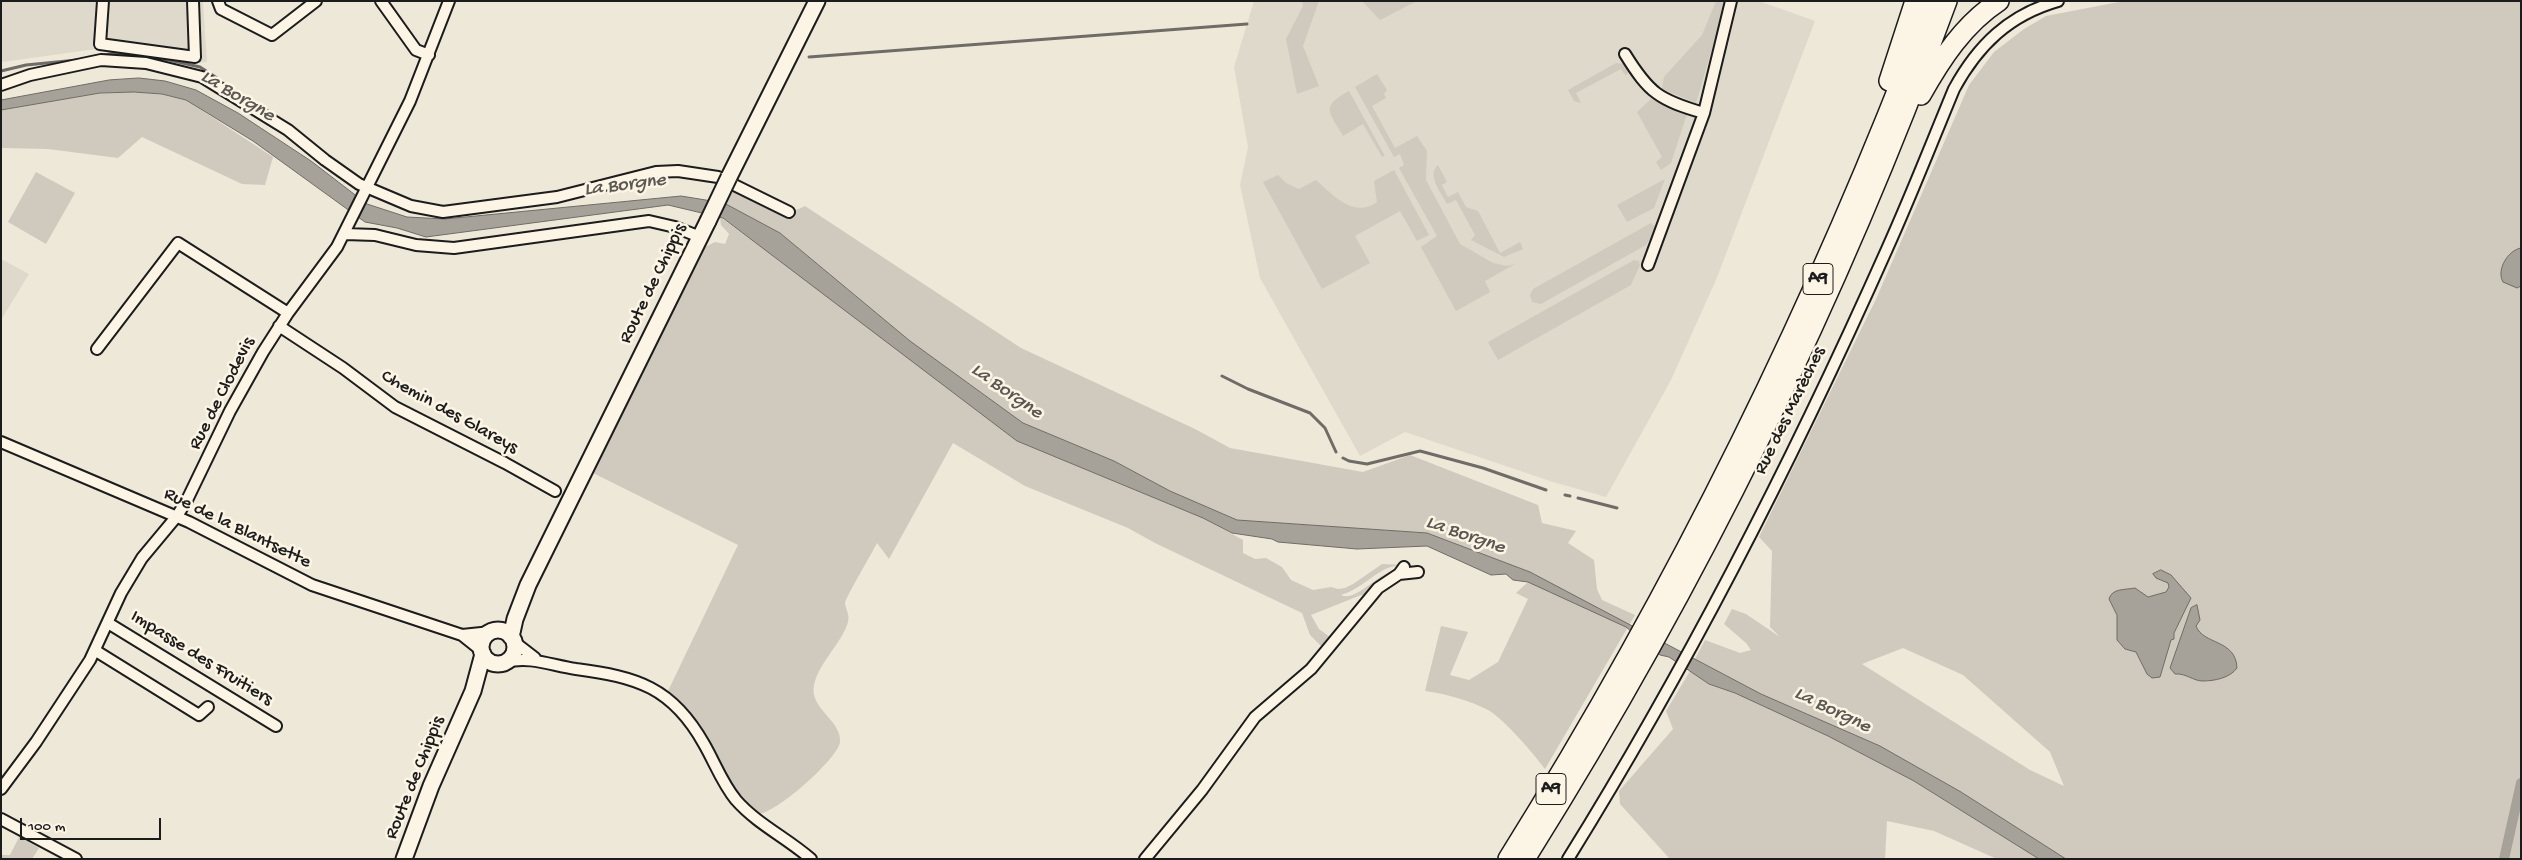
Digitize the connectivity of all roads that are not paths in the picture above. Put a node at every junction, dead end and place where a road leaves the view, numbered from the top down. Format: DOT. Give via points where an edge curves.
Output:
graph roads {
  1 [pos="103,1"];
  2 [pos="193,1"];
  3 [pos="218,1"];
  4 [pos="316,1"];
  5 [pos="381,1"];
  6 [pos="449,1"];
  7 [pos="817,1"];
  8 [pos="1731,1"];
  9 [pos="1915,1"];
  10 [pos="1932,1"];
  11 [pos="1947,1"];
  12 [pos="1999,1"];
  13 [pos="2058,1"];
  14 [pos="1625,54"];
  15 [pos="428,55"];
  16 [pos="1,85"];
  17 [pos="1704,113"];
  18 [pos="1888,153"];
  19 [pos="366,189"];
  20 [pos="789,212"];
  21 [pos="345,234"];
  22 [pos="700,237"];
  23 [pos="1837,237"];
  24 [pos="1648,265"];
  25 [pos="288,313"];
  26 [pos="279,326"];
  27 [pos="98,350"];
  28 [pos="1,442"];
  29 [pos="555,491"];
  30 [pos="177,516"];
  31 [pos="1693,553"];
  32 [pos="1418,572"];
  33 [pos="528,585"];
  34 [pos="108,623"];
  35 [pos="492,631"];
  36 [pos="462,635"];
  37 [pos="512,639"];
  38 [pos="96,651"];
  39 [pos="482,653"];
  40 [pos="540,660"];
  41 [pos="503,662"];
  42 [pos="208,707"];
  43 [pos="464,713"];
  44 [pos="1600,722"];
  45 [pos="276,726"];
  46 [pos="1,789"];
  47 [pos="1,819"];
  48 [pos="76,859"];
  49 [pos="404,859"];
  50 [pos="811,859"];
  51 [pos="1145,859"];
  52 [pos="1508,859"];
  53 [pos="1525,859"];
  54 [pos="1568,859"];
  1 -- 2 [label="street" via="100,44 195,57"];
  3 -- 4 [label="street" via="222,9 272,35"];
  5 -- 15 [label="street" via="416,50"];
  6 -- 15 [label="street, Rue de Clodevis"];
  7 -- 22 [label="street, Route de Chippis, bridge"];
  8 -- 17 [label="street"];
  9 -- 23 [label="highway"];
  10 -- 23 [label="highway, A9"];
  11 -- 18 [label="highway, A9"];
  12 -- 18 [label="highway" via="1975,19 1952,46"];
  13 -- 54 [label="street, Rue des Marèches" via="2021,16 1999,30 1966,66 1835,362 1715,602 1638,742"];
  14 -- 17 [label="street" via="1652,91"];
  15 -- 19 [label="street, Rue de Clodevis" via="410,101"];
  16 -- 19 [label="street" via="30,75 101,60 146,63 196,76 220,87 288,130"];
  17 -- 24 [label="street"];
  18 -- 31 [label="highway, A9" via="1812,327"];
  19 -- 20 [label="street" via="410,206 443,212 557,197 656,172 678,171 718,178"];
  19 -- 21 [label="street, Rue de Clodevis"];
  21 -- 22 [label="street" via="375,235 416,245 454,248 649,221"];
  21 -- 25 [label="street, Rue de Clodevis"];
  22 -- 33 [label="street, Route de Chippis"];
  23 -- 31 [label="highway, A9"];
  25 -- 26 [label="street, Rue de Clodevis"];
  25 -- 27 [label="street" via="178,243"];
  26 -- 29 [label="street, Chemin des Glareys" via="395,407"];
  26 -- 30 [label="street, Rue de Clodevis" via="250,373 200,477"];
  28 -- 30 [label="street, Rue de la Blantsette"];
  30 -- 34 [label="street, Rue de Clodevis" via="142,558"];
  30 -- 36 [label="street, Rue de la Blantsette" via="312,585"];
  31 -- 44 [label="highway, A9"];
  32 -- 51 [label="street" via="1402,571 1378,588 1311,669 1255,717 1202,790"];
  33 -- 35 [label="street, Route de Chippis" via="513,609"];
  33 -- 37 [label="street, Route de Chippis" via="514,619"];
  34 -- 38 [label="street, Rue de Clodevis"];
  34 -- 45 [label="street, Impasse des Fruitiers"];
  35 -- 36 [label="street, Rue de la Blantsette"];
  35 -- 37 [label="street" via="502,631"];
  35 -- 39 [label="street, Route de Chippis" via="482,640"];
  36 -- 39 [label="street, Rue de la Blantsette"];
  37 -- 40 [label="street"];
  37 -- 41 [label="street, Route de Chippis" via="514,652"];
  38 -- 42 [label="street" via="199,715"];
  38 -- 46 [label="street, Rue de Clodevis"];
  39 -- 41 [label="street" via="492,662"];
  39 -- 43 [label="street, Route de Chippis" via="478,677"];
  40 -- 41 [label="street" via="525,658"];
  40 -- 50 [label="street" via="626,677 660,692 691,724 736,800"];
  41 -- 43 [label="street, Route de Chippis" via="486,677"];
  43 -- 49 [label="street, Route de Chippis"];
  44 -- 52 [label="highway, A9"];
  44 -- 53 [label="highway, A9"];
  47 -- 48 [label="street"];
}
